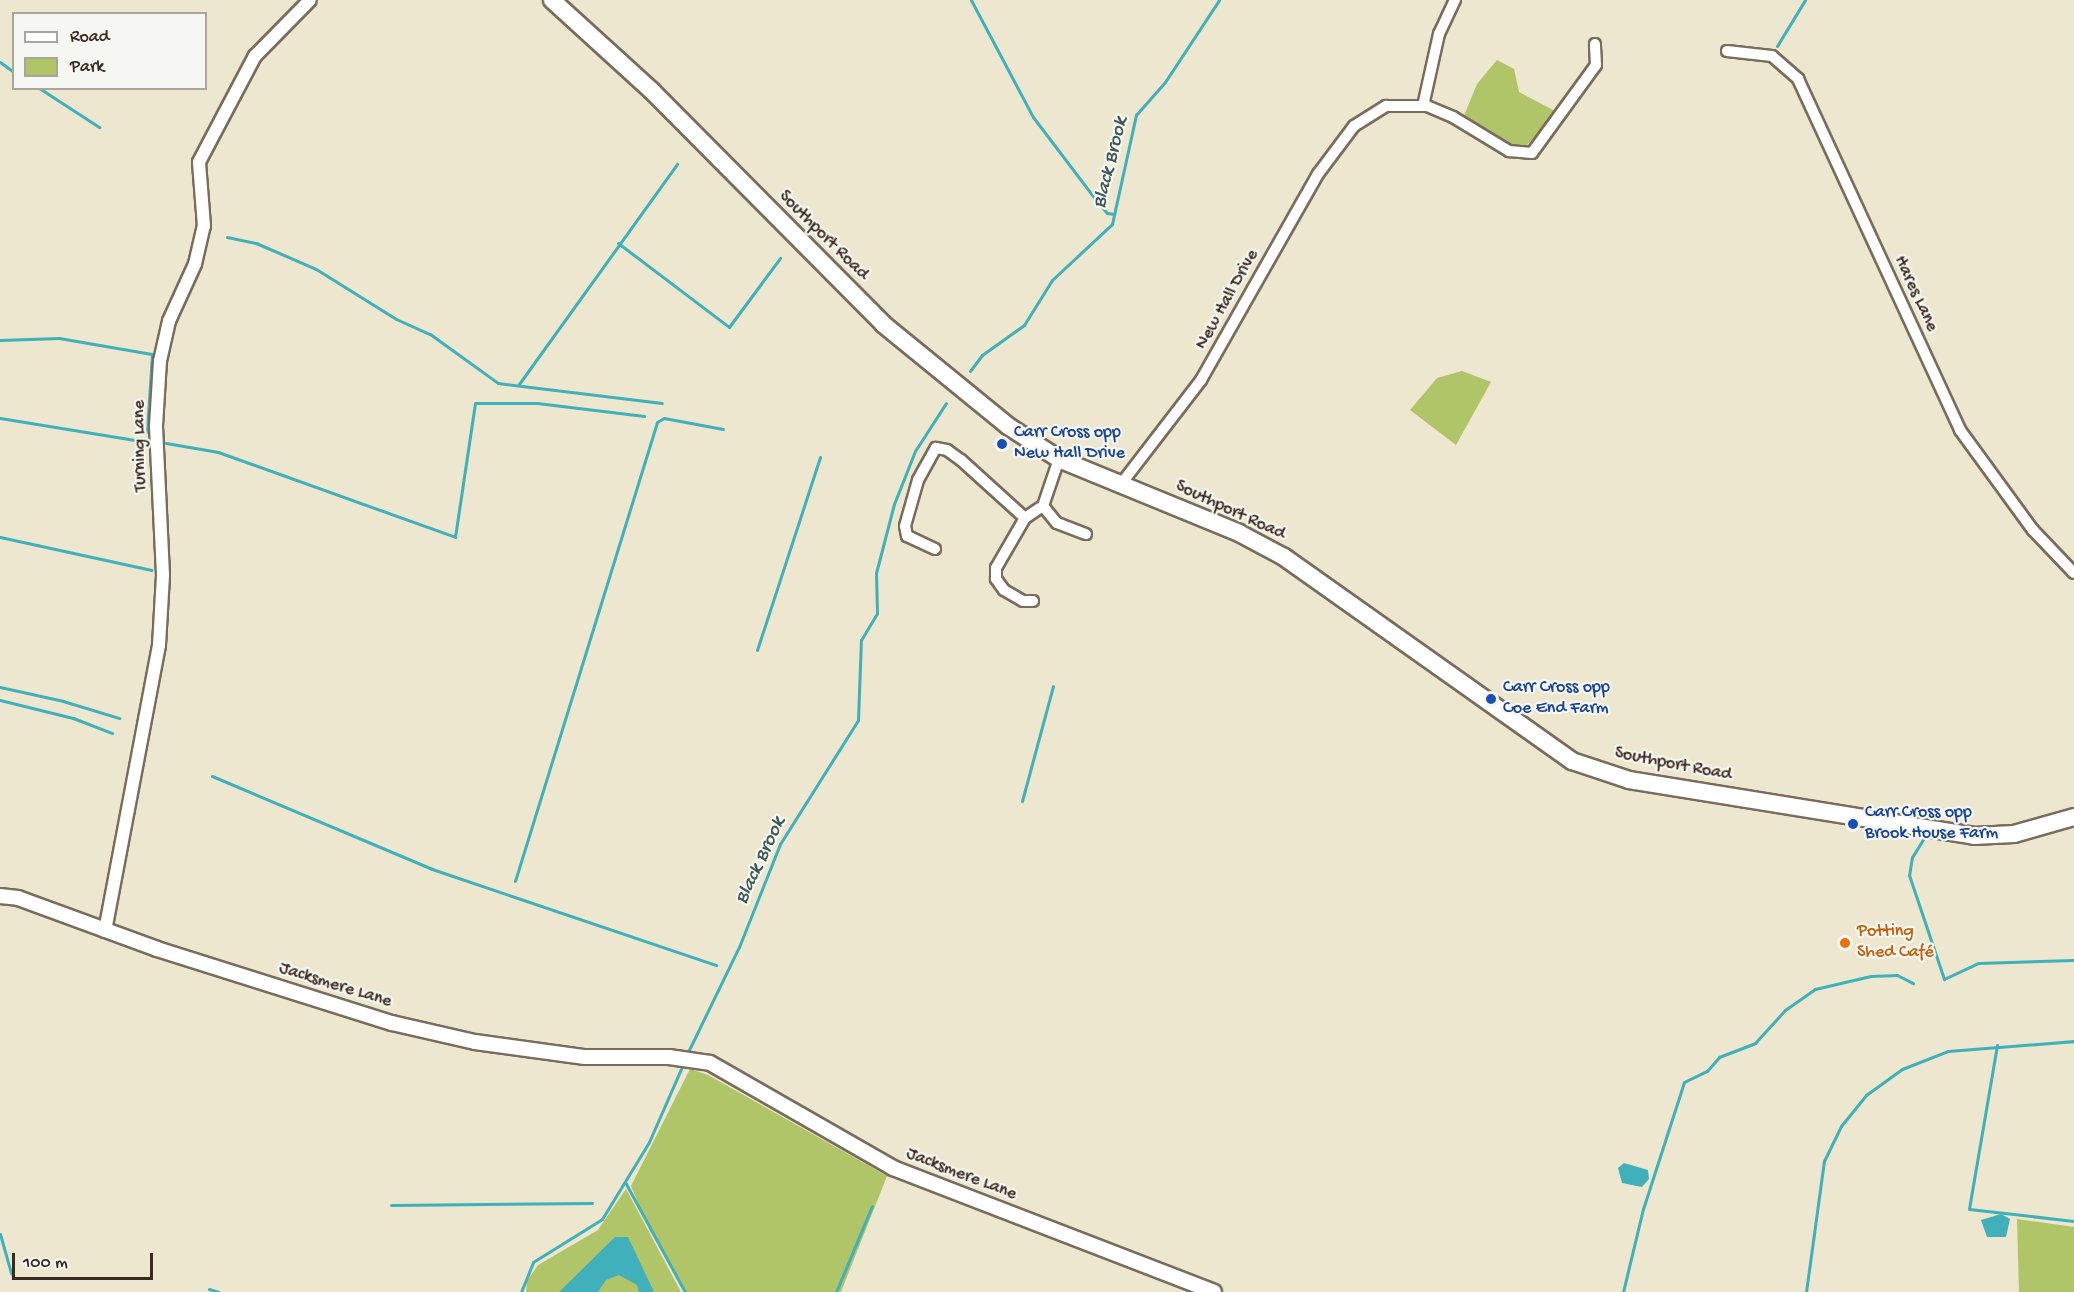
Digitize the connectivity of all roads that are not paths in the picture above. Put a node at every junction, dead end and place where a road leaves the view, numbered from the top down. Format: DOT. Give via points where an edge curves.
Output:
graph roads {
  1 [pos="309,0"];
  2 [pos="552,0"];
  3 [pos="1455,0"];
  4 [pos="1595,44"];
  5 [pos="1726,51"];
  6 [pos="1427,106"];
  7 [pos="1059,459"];
  8 [pos="1121,484"];
  9 [pos="1043,506"];
  10 [pos="1025,518"];
  11 [pos="1086,534"];
  12 [pos="935,549"];
  13 [pos="2074,573"];
  14 [pos="1033,602"];
  15 [pos="2074,817"];
  16 [pos="0,896"];
  17 [pos="105,931"];
  18 [pos="1214,1292"];
  1 -- 17 [label="street, Turning Lane" via="255,56 199,162 204,226 195,264 169,321 160,361 156,426 163,575 159,645"];
  2 -- 7 [label="highway, Southport Road" via="652,91 883,324 1008,426"];
  3 -- 6 [label="street" via="1439,34 1423,106"];
  4 -- 6 [label="street" via="1596,65 1532,153 1509,151"];
  5 -- 13 [label="street, Hares Lane" via="1772,56 1798,80 1960,430 2033,530"];
  6 -- 8 [label="street, New Hall Drive" via="1386,106 1354,126 1318,174 1201,380"];
  7 -- 8 [label="highway, Southport Road"];
  7 -- 9 [label="street"];
  8 -- 15 [label="highway, Southport Road" via="1239,533 1284,557 1572,761 1629,780 1974,836 2014,834"];
  9 -- 10 [label="street"];
  9 -- 11 [label="street" via="1057,523"];
  10 -- 12 [label="street" via="961,460 936,448 918,480 905,526 907,536"];
  10 -- 14 [label="street" via="996,567 996,579 1004,590"];
  16 -- 17 [label="main road, Jacksmere Lane" via="18,898"];
  17 -- 18 [label="main road, Jacksmere Lane" via="392,1023 475,1042 585,1056 669,1057 710,1064 892,1168"];
}
